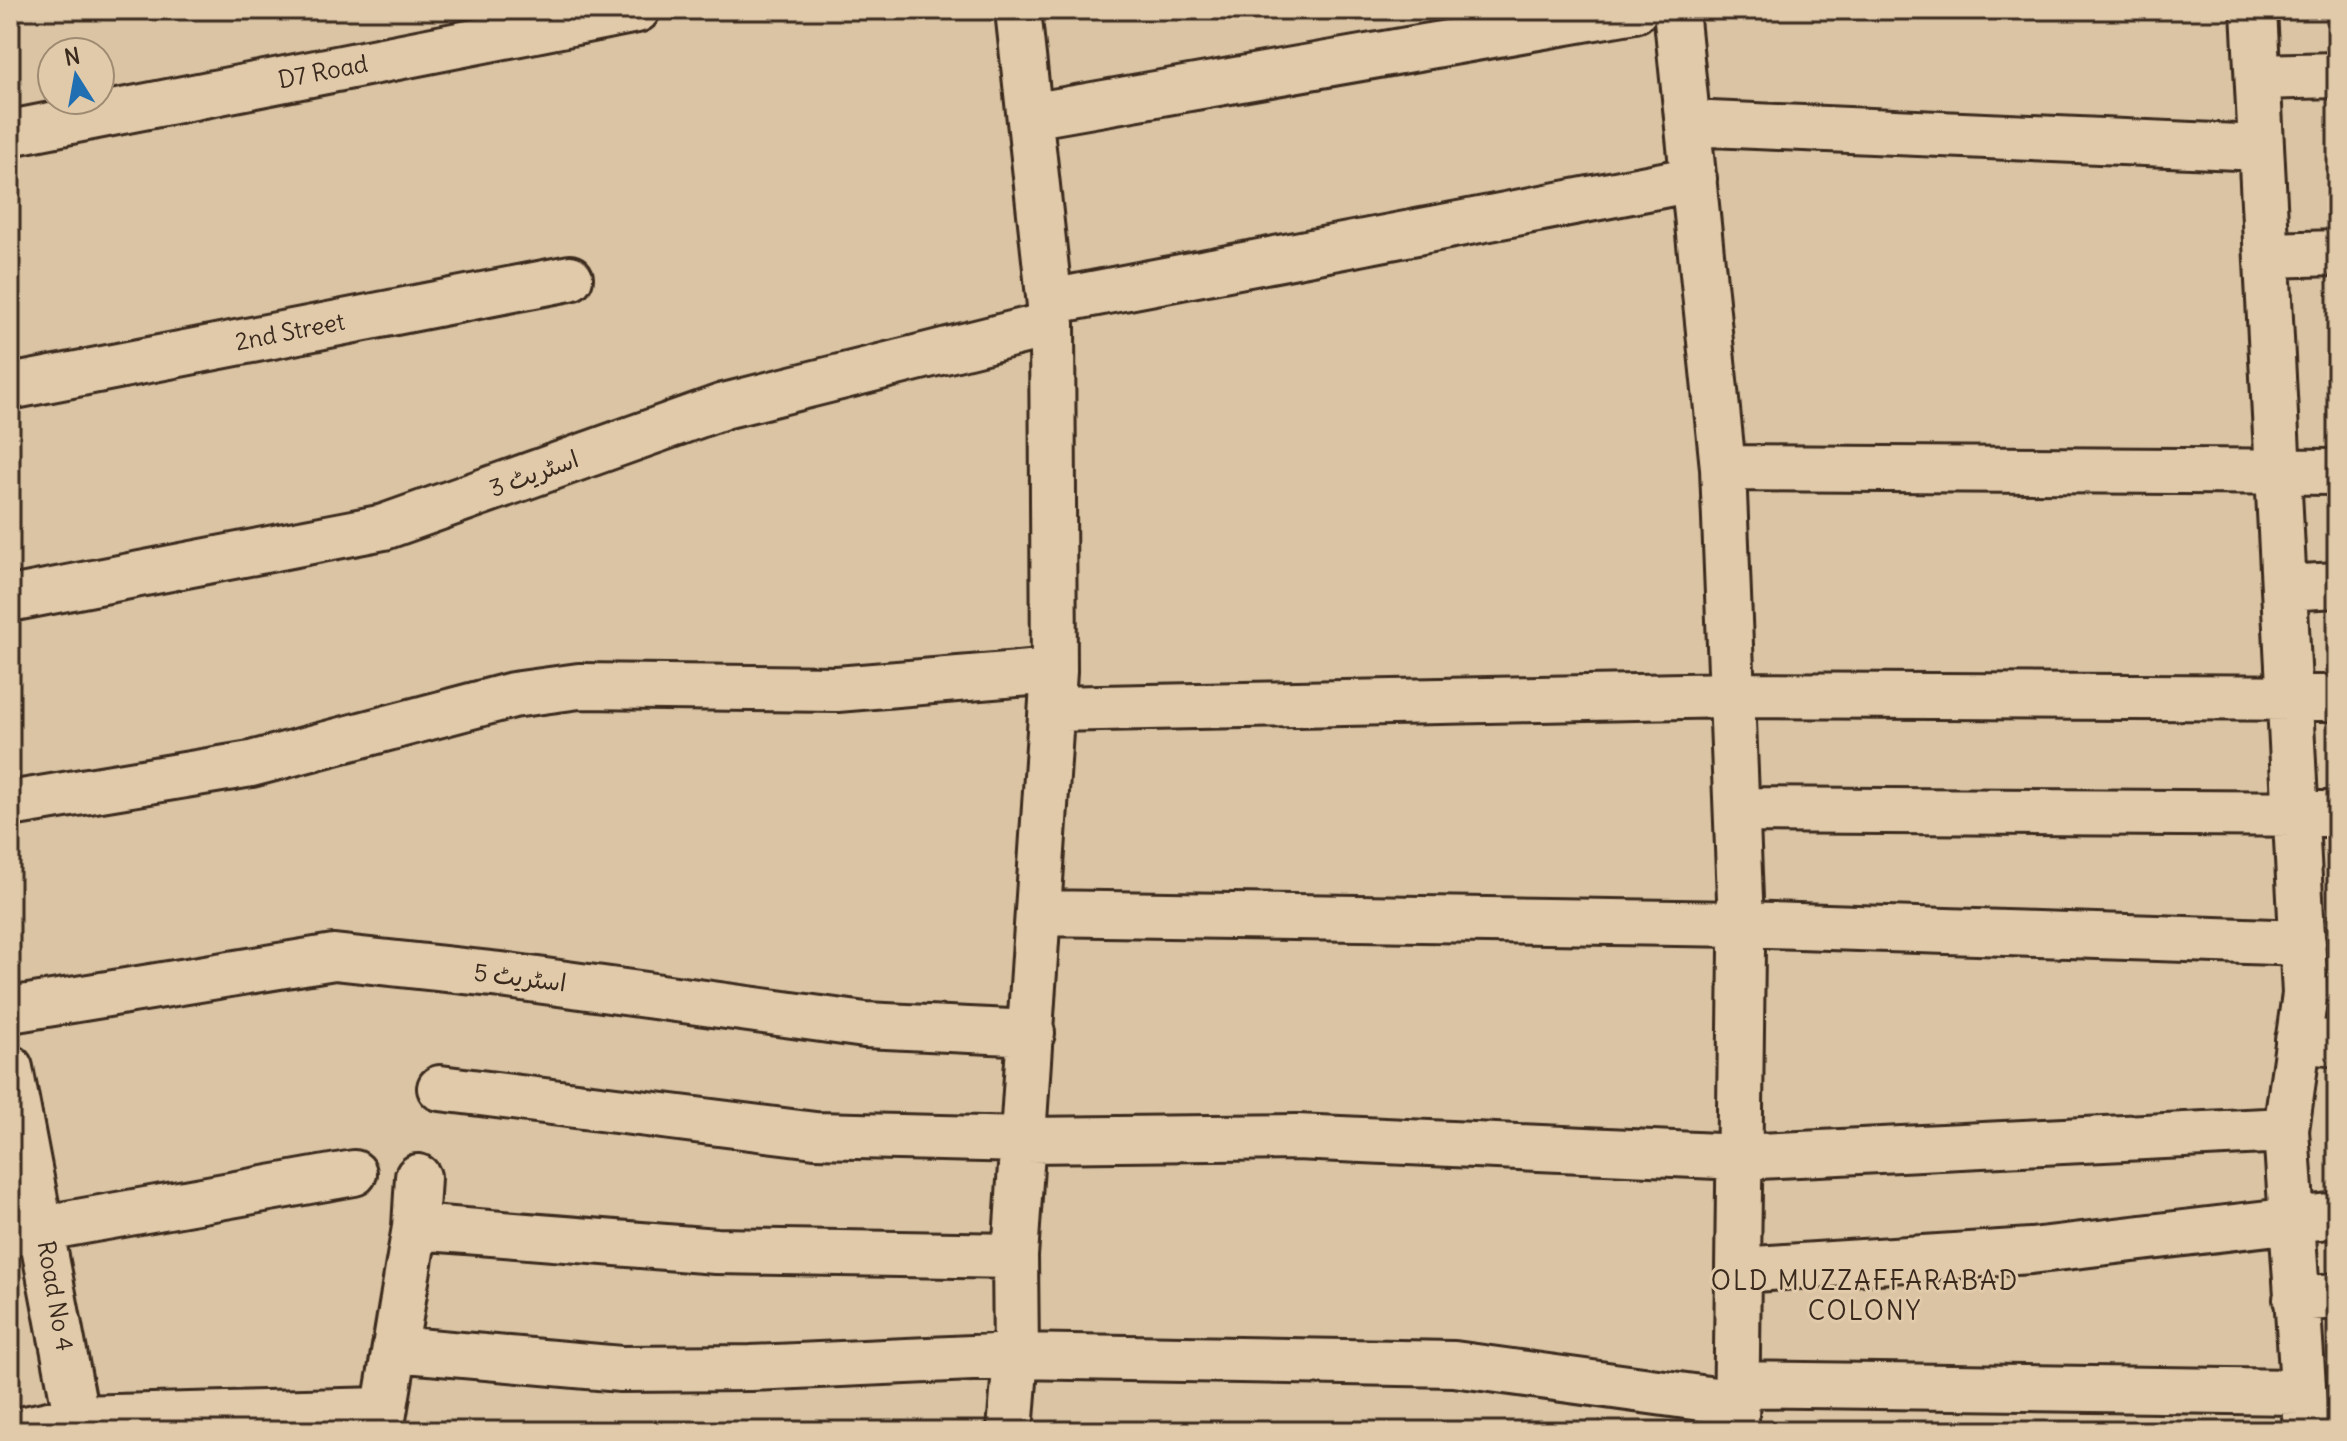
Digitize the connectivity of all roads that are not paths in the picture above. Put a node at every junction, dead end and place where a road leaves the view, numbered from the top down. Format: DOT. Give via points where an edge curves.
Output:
graph roads {
  1 [pos="637,10"];
  2 [pos="1018,10"];
  3 [pos="1635,10"];
  4 [pos="1676,10"];
  5 [pos="2254,10"];
  6 [pos="2337,75"];
  7 [pos="2258,77"];
  8 [pos="1030,116"];
  9 [pos="1688,123"];
  10 [pos="10,133"];
  11 [pos="2261,148"];
  12 [pos="1694,179"];
  13 [pos="2337,253"];
  14 [pos="2267,255"];
  15 [pos="570,278"];
  16 [pos="1051,313"];
  17 [pos="10,387"];
  18 [pos="1723,468"];
  19 [pos="2337,472"];
  20 [pos="2278,473"];
  21 [pos="2337,585"];
  22 [pos="2284,588"];
  23 [pos="10,599"];
  24 [pos="1054,690"];
  25 [pos="1732,695"];
  26 [pos="2290,697"];
  27 [pos="2337,698"];
  28 [pos="10,804"];
  29 [pos="1737,810"];
  30 [pos="2316,814"];
  31 [pos="1040,913"];
  32 [pos="1741,924"];
  33 [pos="2314,933"];
  34 [pos="10,1010"];
  35 [pos="1032,1033"];
  36 [pos="2318,1042"];
  37 [pos="10,1068"];
  38 [pos="440,1088"];
  39 [pos="2286,1130"];
  40 [pos="1025,1140"];
  41 [pos="1740,1157"];
  42 [pos="354,1173"];
  43 [pos="418,1177"];
  44 [pos="2337,1215"];
  45 [pos="2292,1221"];
  46 [pos="415,1227"];
  47 [pos="26,1230"];
  48 [pos="1015,1256"];
  49 [pos="1739,1270"];
  50 [pos="2317,1298"];
  51 [pos="395,1349"];
  52 [pos="1016,1356"];
  53 [pos="1737,1406"];
  54 [pos="2313,1414"];
  55 [pos="382,1421"];
  56 [pos="78,1425"];
  57 [pos="16,1431"];
  58 [pos="1010,1431"];
  1 -- 10 [label="street, D7 Road"];
  2 -- 8 [label="street"];
  3 -- 8 [label="street"];
  4 -- 9 [label="street"];
  5 -- 7 [label="street"];
  6 -- 7 [label="street"];
  7 -- 11 [label="street"];
  8 -- 16 [label="street"];
  9 -- 11 [label="street"];
  9 -- 12 [label="street"];
  11 -- 14 [label="street"];
  12 -- 16 [label="street, اسٹریٹ 3"];
  12 -- 18 [label="street"];
  13 -- 14 [label="street"];
  14 -- 20 [label="street"];
  15 -- 17 [label="street, 2nd Street"];
  16 -- 23 [label="street, اسٹریٹ 3" via="724,406 384,527"];
  16 -- 24 [label="street"];
  18 -- 20 [label="street"];
  18 -- 25 [label="street"];
  19 -- 20 [label="street"];
  20 -- 22 [label="street"];
  21 -- 22 [label="street"];
  22 -- 26 [label="street"];
  24 -- 25 [label="street"];
  24 -- 28 [label="street" via="579,686 513,695 251,764"];
  24 -- 31 [label="street"];
  25 -- 26 [label="street"];
  25 -- 29 [label="street"];
  26 -- 27 [label="street"];
  26 -- 30 [label="street"];
  29 -- 30 [label="street"];
  29 -- 32 [label="street"];
  30 -- 33 [label="street"];
  31 -- 32 [label="street"];
  31 -- 35 [label="street"];
  32 -- 33 [label="street"];
  32 -- 41 [label="street"];
  33 -- 36 [label="street" via="2305,994"];
  34 -- 35 [label="street, اسٹریٹ 5" via="334,957 865,1025"];
  35 -- 40 [label="street"];
  36 -- 39 [label="street"];
  37 -- 47 [label="street, Road No 4"];
  38 -- 40 [label="street" via="815,1135"];
  39 -- 41 [label="street"];
  39 -- 45 [label="street"];
  40 -- 41 [label="street" via="1296,1137"];
  40 -- 48 [label="street"];
  41 -- 49 [label="street"];
  42 -- 47 [label="street"];
  43 -- 46 [label="street"];
  44 -- 45 [label="street"];
  45 -- 49 [label="street" via="2031,1251"];
  45 -- 50 [label="street"];
  46 -- 48 [label="street" via="716,1251"];
  46 -- 51 [label="street"];
  47 -- 56 [label="street, Road No 4"];
  48 -- 52 [label="street"];
  49 -- 53 [label="street"];
  50 -- 54 [label="street"];
  51 -- 52 [label="street" via="621,1369"];
  51 -- 55 [label="street"];
  52 -- 53 [label="street" via="1454,1364"];
  52 -- 58 [label="street"];
  53 -- 54 [label="street"];
  55 -- 56 [label="street"];
  56 -- 57 [label="street"];
}
